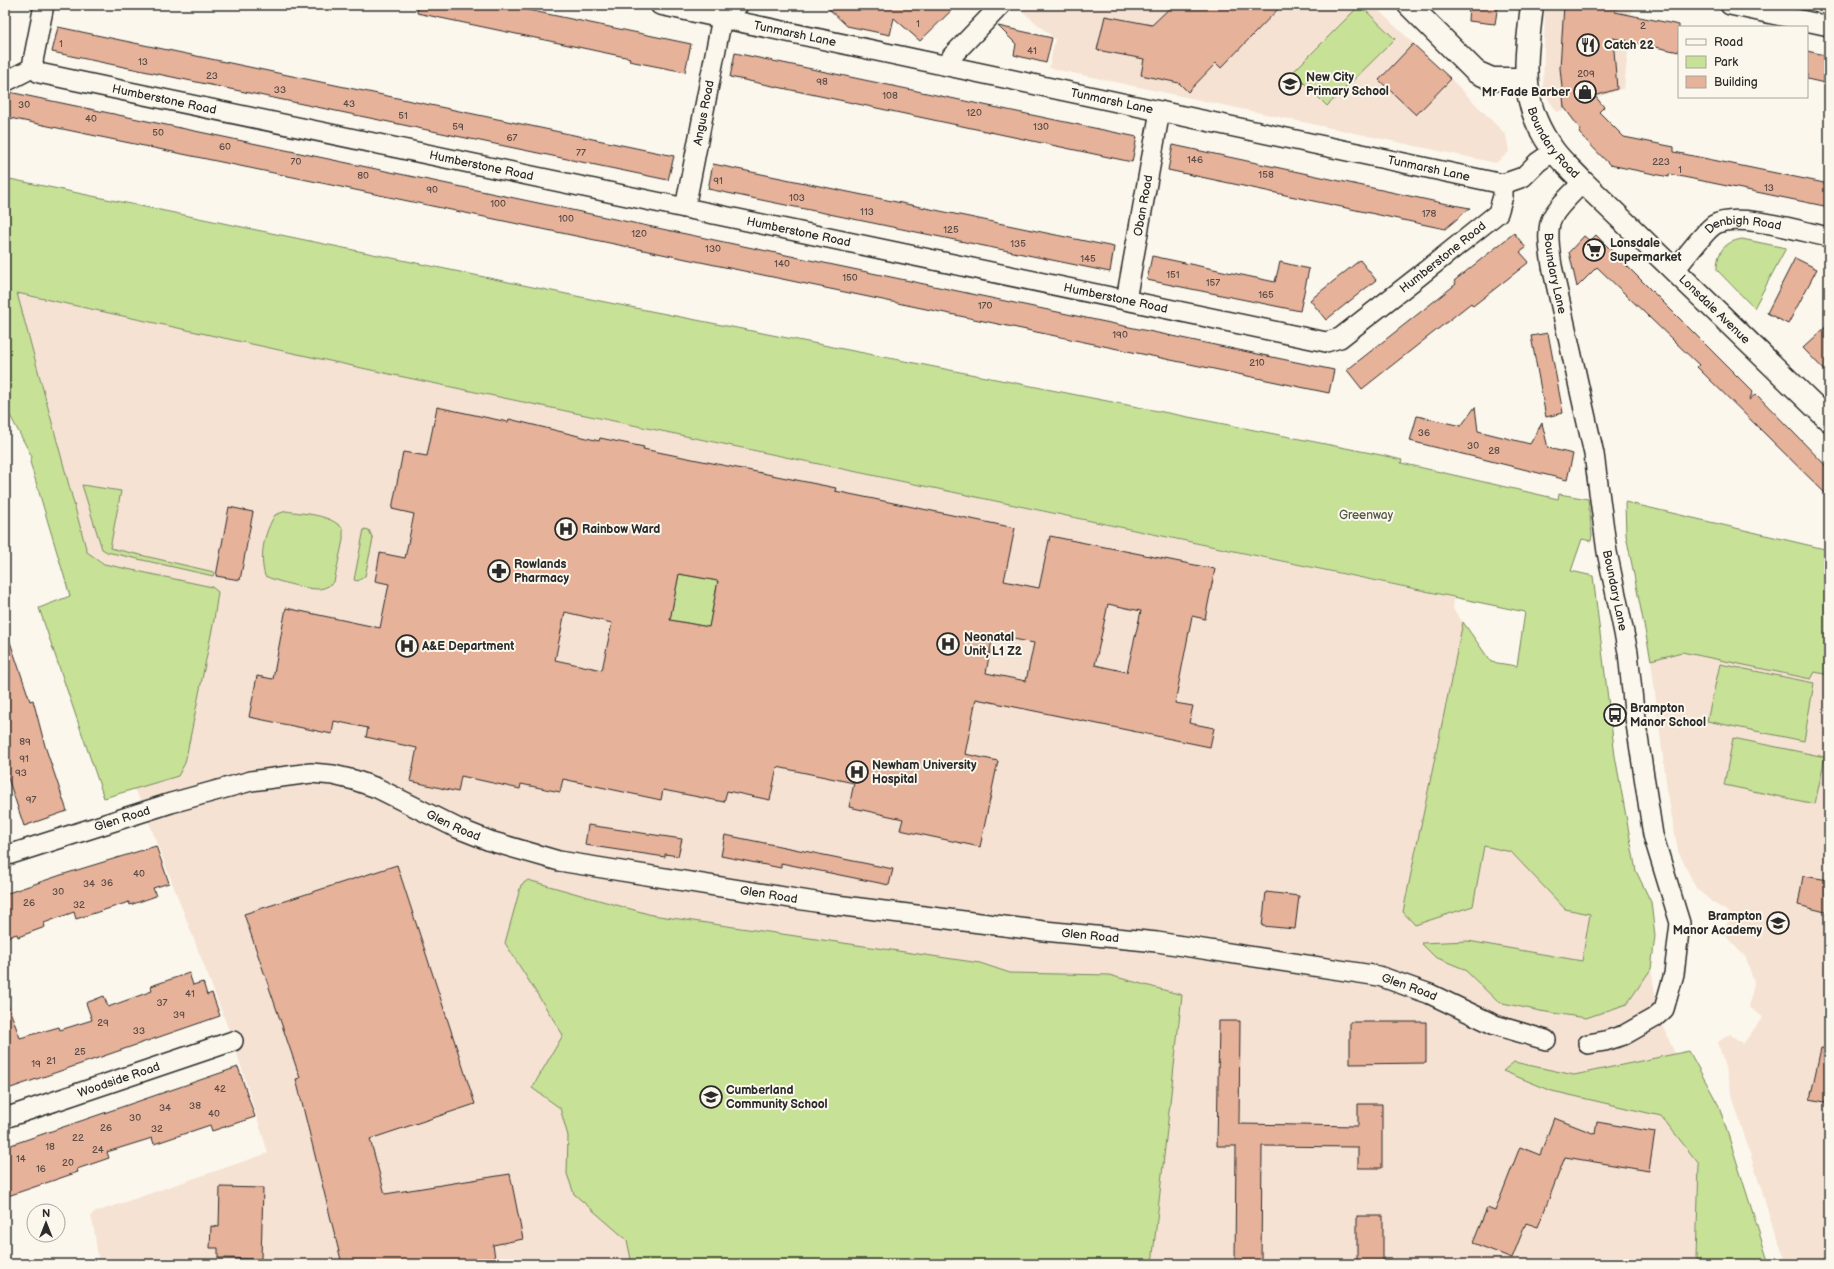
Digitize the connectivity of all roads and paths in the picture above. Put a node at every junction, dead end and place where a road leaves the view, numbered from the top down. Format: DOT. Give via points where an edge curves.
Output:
graph roads {
  1 [pos="44,5"];
  2 [pos="660,5"];
  3 [pos="1001,5"];
  4 [pos="1409,5"];
  5 [pos="1532,5"];
  6 [pos="1730,5"];
  7 [pos="731,14"];
  8 [pos="1829,26"];
  9 [pos="949,66"];
  10 [pos="34,67"];
  11 [pos="1525,78"];
  12 [pos="5,82"];
  13 [pos="1160,111"];
  14 [pos="1554,151"];
  15 [pos="1583,182"];
  16 [pos="1503,184"];
  17 [pos="686,208"];
  18 [pos="1829,237"];
  19 [pos="1675,270"];
  20 [pos="1126,300"];
  21 [pos="1829,420"];
  22 [pos="6,851"];
  23 [pos="1546,1040"];
  24 [pos="233,1041"];
  25 [pos="1588,1044"];
  26 [pos="5,1118"];
  1 -- 10 [label="street"];
  2 -- 7 [label="street, Tunmarsh Lane"];
  3 -- 9 [label="street" via="952,56"];
  4 -- 11 [label="street" via="1476,72 1492,79"];
  5 -- 11 [label="street, Boundary Road"];
  6 -- 8 [label="street"];
  7 -- 9 [label="street, Tunmarsh Lane"];
  7 -- 17 [label="street, Angus Road"];
  9 -- 13 [label="street, Tunmarsh Lane"];
  10 -- 12 [label="street"];
  10 -- 17 [label="street, Humberstone Road" via="39,73"];
  11 -- 14 [label="street, Boundary Road" via="1537,124"];
  13 -- 16 [label="street, Tunmarsh Lane"];
  13 -- 20 [label="street, Oban Road"];
  14 -- 15 [label="street, Boundary Road"];
  14 -- 16 [label="street" via="1523,177"];
  15 -- 19 [label="street, Lonsdale Avenue"];
  15 -- 25 [label="street, Boundary Lane" via="1550,221 1548,237 1553,273 1594,454 1604,536 1628,652 1653,835 1680,923 1674,974 1664,1010 1624,1035"];
  16 -- 20 [label="street, Humberstone Road" via="1503,196 1498,212 1340,338 1326,342"];
  17 -- 20 [label="street, Humberstone Road"];
  18 -- 19 [label="street, Denbigh Road" via="1739,219 1714,225"];
  19 -- 21 [label="street, Lonsdale Avenue"];
  22 -- 23 [label="street, Glen Road" via="244,783 285,775 333,775 377,788 457,828 490,841 559,861 828,904 1044,931 1158,942 1379,976 1430,994 1496,1025"];
  24 -- 26 [label="street, Woodside Road"];
}
